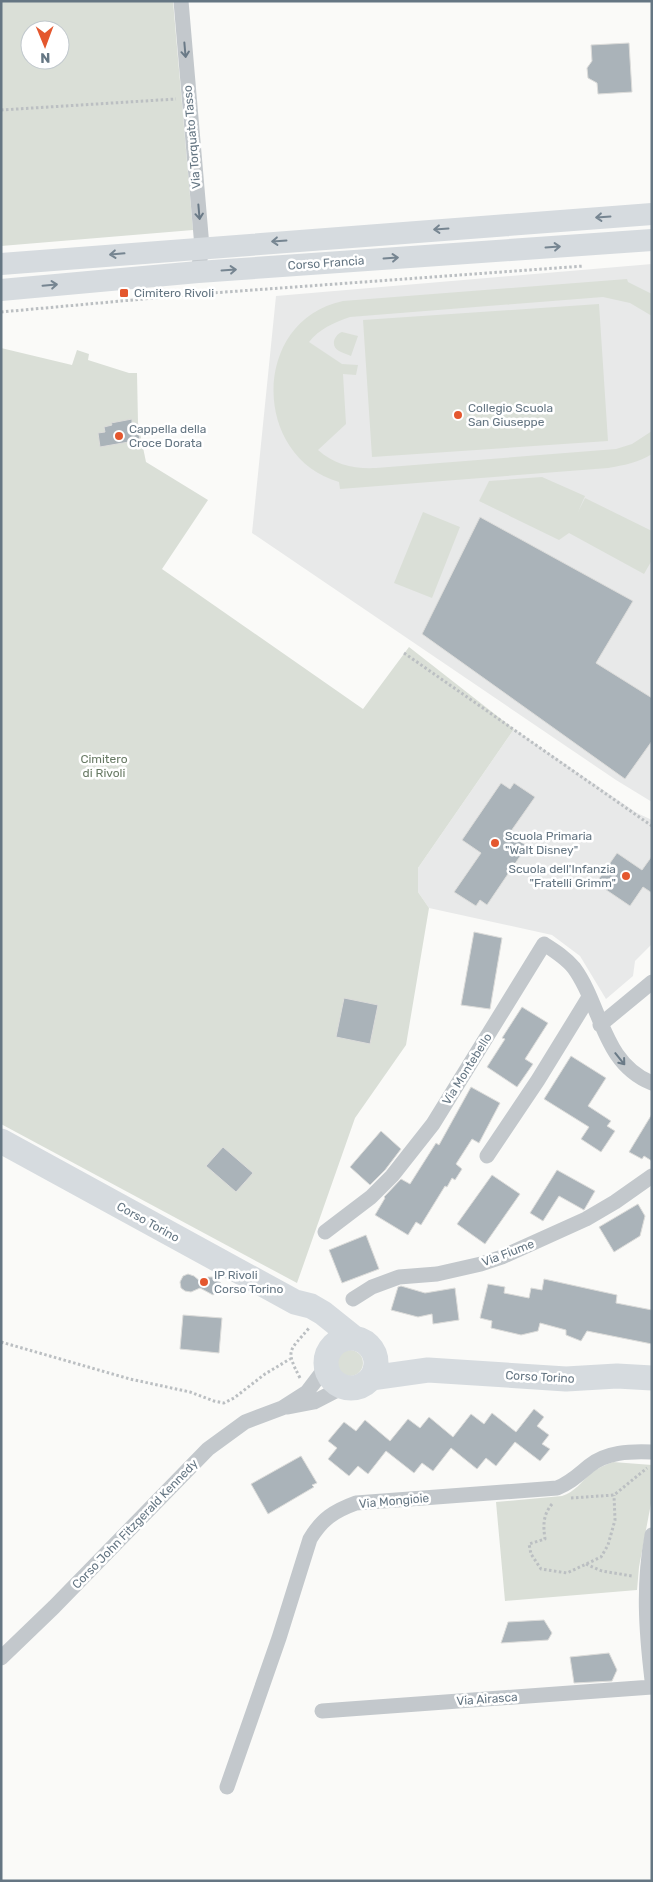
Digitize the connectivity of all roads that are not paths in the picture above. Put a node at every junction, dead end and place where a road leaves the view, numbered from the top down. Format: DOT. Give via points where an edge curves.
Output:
graph roads {
  1 [pos="180,1"];
  2 [pos="652,214"];
  3 [pos="652,240"];
  4 [pos="202,247"];
  5 [pos="1,264"];
  6 [pos="198,272"];
  7 [pos="1,290"];
  8 [pos="652,982"];
  9 [pos="589,997"];
  10 [pos="600,1024"];
  11 [pos="652,1083"];
  12 [pos="1,1141"];
  13 [pos="487,1156"];
  14 [pos="652,1176"];
  15 [pos="325,1232"];
  16 [pos="353,1299"];
  17 [pos="295,1302"];
  18 [pos="353,1337"];
  19 [pos="374,1353"];
  20 [pos="327,1360"];
  21 [pos="428,1370"];
  22 [pos="371,1378"];
  23 [pos="652,1378"];
  24 [pos="342,1387"];
  25 [pos="282,1408"];
  26 [pos="652,1452"];
  27 [pos="652,1535"];
  28 [pos="1,1658"];
  29 [pos="652,1680"];
  30 [pos="652,1687"];
  31 [pos="322,1711"];
  32 [pos="227,1787"];
  1 -- 4 [label="street, Via Torquato Tasso, one-way"];
  2 -- 4 [label="main road, Corso Francia, one-way"];
  6 -- 3 [label="main road, Corso Francia, one-way"];
  4 -- 5 [label="main road, Corso Francia, one-way"];
  4 -- 6 [label="street, Via Torquato Tasso"];
  7 -- 6 [label="main road, Corso Francia, one-way"];
  8 -- 10 [label="street"];
  9 -- 10 [label="street, Via Montebello"];
  9 -- 13 [label="street"];
  9 -- 15 [label="street, Via Montebello" via="573,968 544,944 433,1124 371,1197"];
  10 -- 11 [label="street, Via Montebello, one-way" via="619,1058 631,1071"];
  12 -- 17 [label="main road, Corso Torino"];
  14 -- 16 [label="street, Via Fiume" via="586,1219 502,1257 437,1274 399,1277 372,1287"];
  17 -- 18 [label="main road, Corso Torino" via="311,1306"];
  17 -- 20 [label="main road, Corso Torino" via="321,1336"];
  18 -- 19 [label="main road" via="366,1342"];
  18 -- 20 [label="main road" via="338,1341"];
  19 -- 21 [label="main road, Corso Torino"];
  19 -- 22 [label="main road" via="376,1365"];
  20 -- 24 [label="main road" via="328,1374"];
  20 -- 25 [label="street, Corso John Fitzgerald Kennedy" via="307,1392"];
  21 -- 22 [label="main road, Corso Torino"];
  21 -- 23 [label="main road, Corso Torino" via="566,1379"];
  22 -- 24 [label="main road" via="357,1387"];
  24 -- 25 [label="street, Corso John Fitzgerald Kennedy" via="314,1402"];
  25 -- 28 [label="street, Corso John Fitzgerald Kennedy" via="245,1422 208,1449"];
  26 -- 32 [label="street, Via Mongioie" via="610,1455 599,1459 568,1484 557,1488 356,1503 330,1515 310,1539"];
  27 -- 29 [label="street" via="646,1579"];
  30 -- 31 [label="street, Via Airasca"];
}
